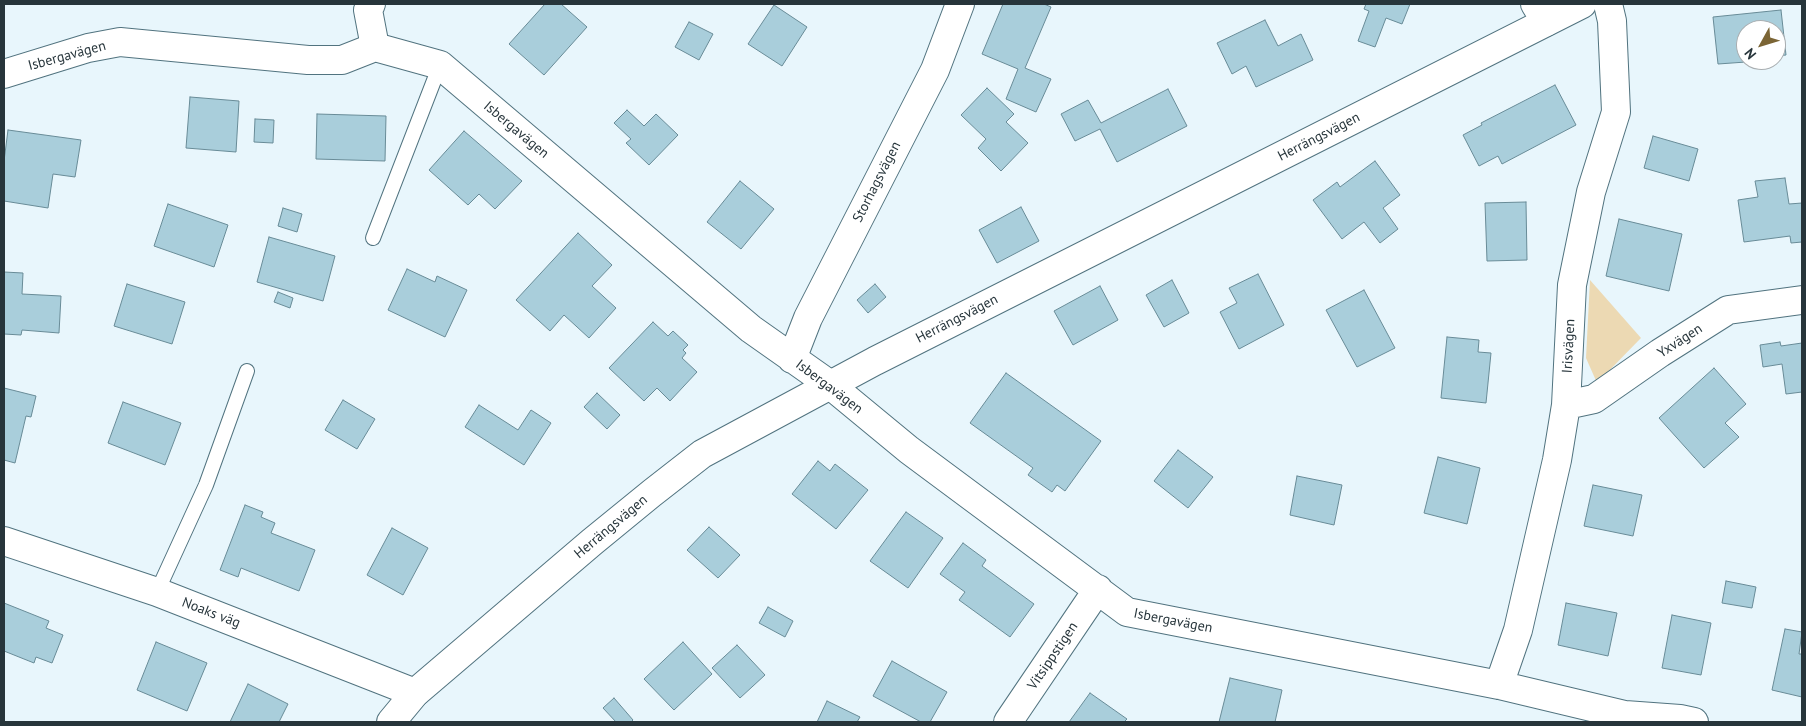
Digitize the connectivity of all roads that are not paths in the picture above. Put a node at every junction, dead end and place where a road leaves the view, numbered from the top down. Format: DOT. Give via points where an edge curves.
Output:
graph roads {
  1 [pos="370,4"];
  2 [pos="960,4"];
  3 [pos="1582,4"];
  4 [pos="1608,4"];
  5 [pos="1540,13"];
  6 [pos="375,47"];
  7 [pos="440,65"];
  8 [pos="4,74"];
  9 [pos="373,238"];
  10 [pos="1802,300"];
  11 [pos="792,359"];
  12 [pos="247,371"];
  13 [pos="829,384"];
  14 [pos="1566,405"];
  15 [pos="4,542"];
  16 [pos="1098,589"];
  17 [pos="157,592"];
  18 [pos="1499,685"];
  19 [pos="416,693"];
  20 [pos="1684,721"];
  21 [pos="391,722"];
  22 [pos="1008,722"];
  1 -- 6 [label="street" via="368,10"];
  2 -- 11 [label="street, Storhagsvägen" via="934,70 808,318"];
  3 -- 5 [label="street, Herrängsvägen"];
  4 -- 14 [label="street, Irisvägen" via="1612,22 1616,112 1590,192 1572,285"];
  5 -- 13 [label="street, Herrängsvägen"];
  6 -- 7 [label="street, Isbergavägen"];
  6 -- 8 [label="street, Isbergavägen" via="342,60 308,60 120,42 88,48"];
  7 -- 9 [label="lane"];
  7 -- 11 [label="street, Isbergavägen" via="751,329"];
  10 -- 14 [label="street, Yxvägen" via="1728,310 1594,399"];
  11 -- 13 [label="street, Isbergavägen"];
  12 -- 17 [label="lane" via="206,485"];
  13 -- 16 [label="street, Isbergavägen" via="909,450"];
  13 -- 19 [label="street, Herrängsvägen" via="702,454"];
  14 -- 18 [label="street, Irisvägen" via="1557,460 1520,621"];
  15 -- 17 [label="street, Noaks väg"];
  16 -- 18 [label="street, Isbergavägen" via="1127,612"];
  16 -- 22 [label="street, Vitsippstigen"];
  17 -- 19 [label="street, Noaks väg"];
  18 -- 20 [label="street, Isbergavägen" via="1625,715"];
  19 -- 21 [label="street, Herrängsvägen"];
}
